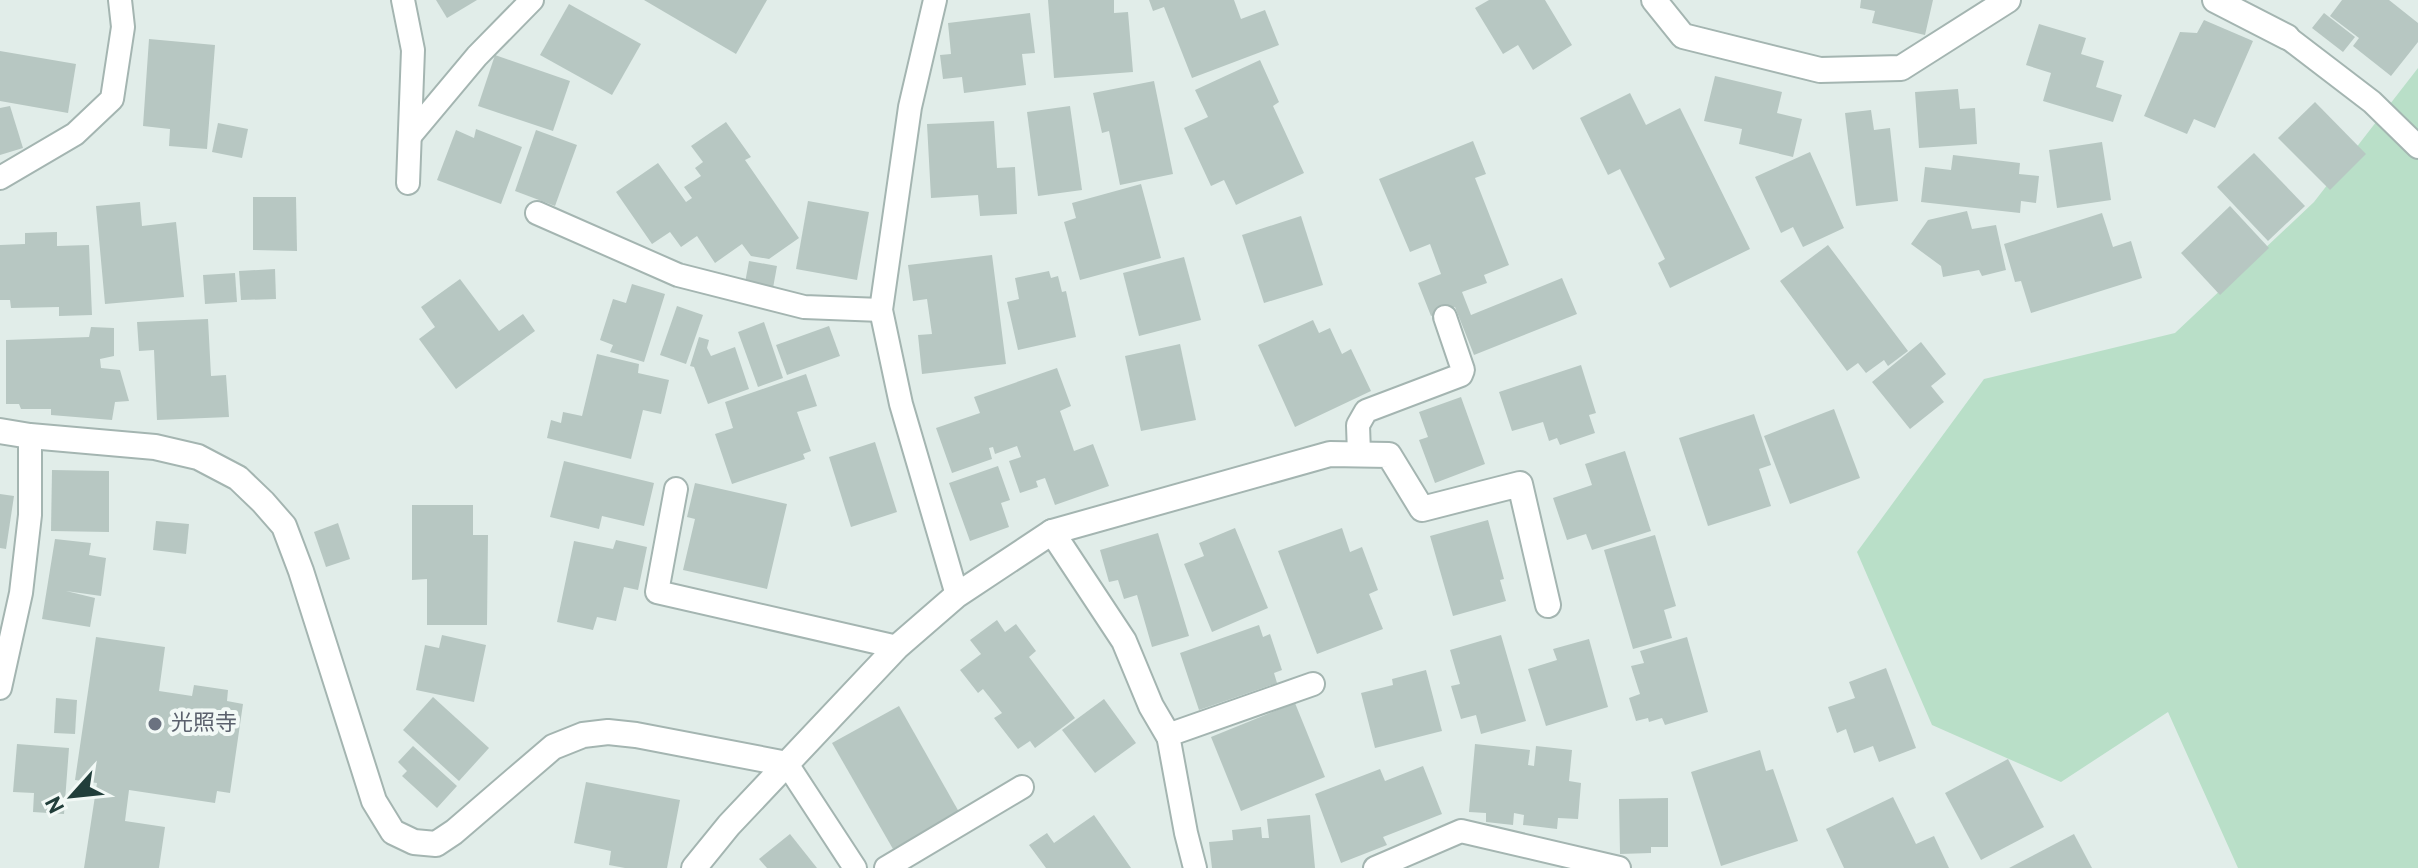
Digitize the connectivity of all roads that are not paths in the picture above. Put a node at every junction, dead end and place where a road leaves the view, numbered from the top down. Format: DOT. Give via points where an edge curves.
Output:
graph roads {
  1 [pos="120,0"];
  2 [pos="403,0"];
  3 [pos="532,0"];
  4 [pos="935,0"];
  5 [pos="1654,0"];
  6 [pos="2008,0"];
  7 [pos="2215,0"];
  8 [pos="2287,37"];
  9 [pos="410,136"];
  10 [pos="2418,147"];
  11 [pos="0,178"];
  12 [pos="408,183"];
  13 [pos="537,213"];
  14 [pos="881,310"];
  15 [pos="1445,317"];
  16 [pos="0,431"];
  17 [pos="30,436"];
  18 [pos="1359,454"];
  19 [pos="676,489"];
  20 [pos="1052,532"];
  21 [pos="957,595"];
  22 [pos="1548,605"];
  23 [pos="897,647"];
  24 [pos="1313,684"];
  25 [pos="0,688"];
  26 [pos="1168,735"];
  27 [pos="787,764"];
  28 [pos="1022,787"];
  29 [pos="694,868"];
  30 [pos="855,868"];
  31 [pos="886,868"];
  32 [pos="1195,868"];
  33 [pos="1375,868"];
  34 [pos="1619,868"];
  1 -- 11 [label="lane" via="123,27 112,99 75,134"];
  2 -- 9 [label="lane" via="413,50"];
  3 -- 9 [label="lane"];
  4 -- 14 [label="lane" via="910,107"];
  5 -- 6 [label="street" via="1683,36 1820,70 1901,68"];
  7 -- 8 [label="street"];
  8 -- 10 [label="lane" via="2372,102"];
  9 -- 12 [label="lane"];
  13 -- 14 [label="lane" via="678,275 804,307"];
  14 -- 21 [label="lane" via="901,404"];
  15 -- 18 [label="lane" via="1461,375 1366,411 1358,425"];
  16 -- 17 [label="street"];
  17 -- 25 [label="lane" via="29,531"];
  17 -- 27 [label="street" via="155,447 198,457 238,478 263,502 284,526 301,571 374,801 393,832 414,842 436,844 553,747 583,735 636,735"];
  18 -- 20 [label="street" via="1330,454"];
  18 -- 22 [label="street" via="1389,455 1422,509 1520,484"];
  19 -- 23 [label="lane" via="657,592"];
  20 -- 21 [label="street"];
  20 -- 26 [label="street" via="1124,641"];
  21 -- 23 [label="street"];
  23 -- 27 [label="street"];
  24 -- 26 [label="lane"];
  26 -- 32 [label="lane"];
  27 -- 29 [label="street"];
  27 -- 30 [label="lane"];
  28 -- 31 [label="lane"];
  33 -- 34 [label="lane" via="1461,831"];
}
